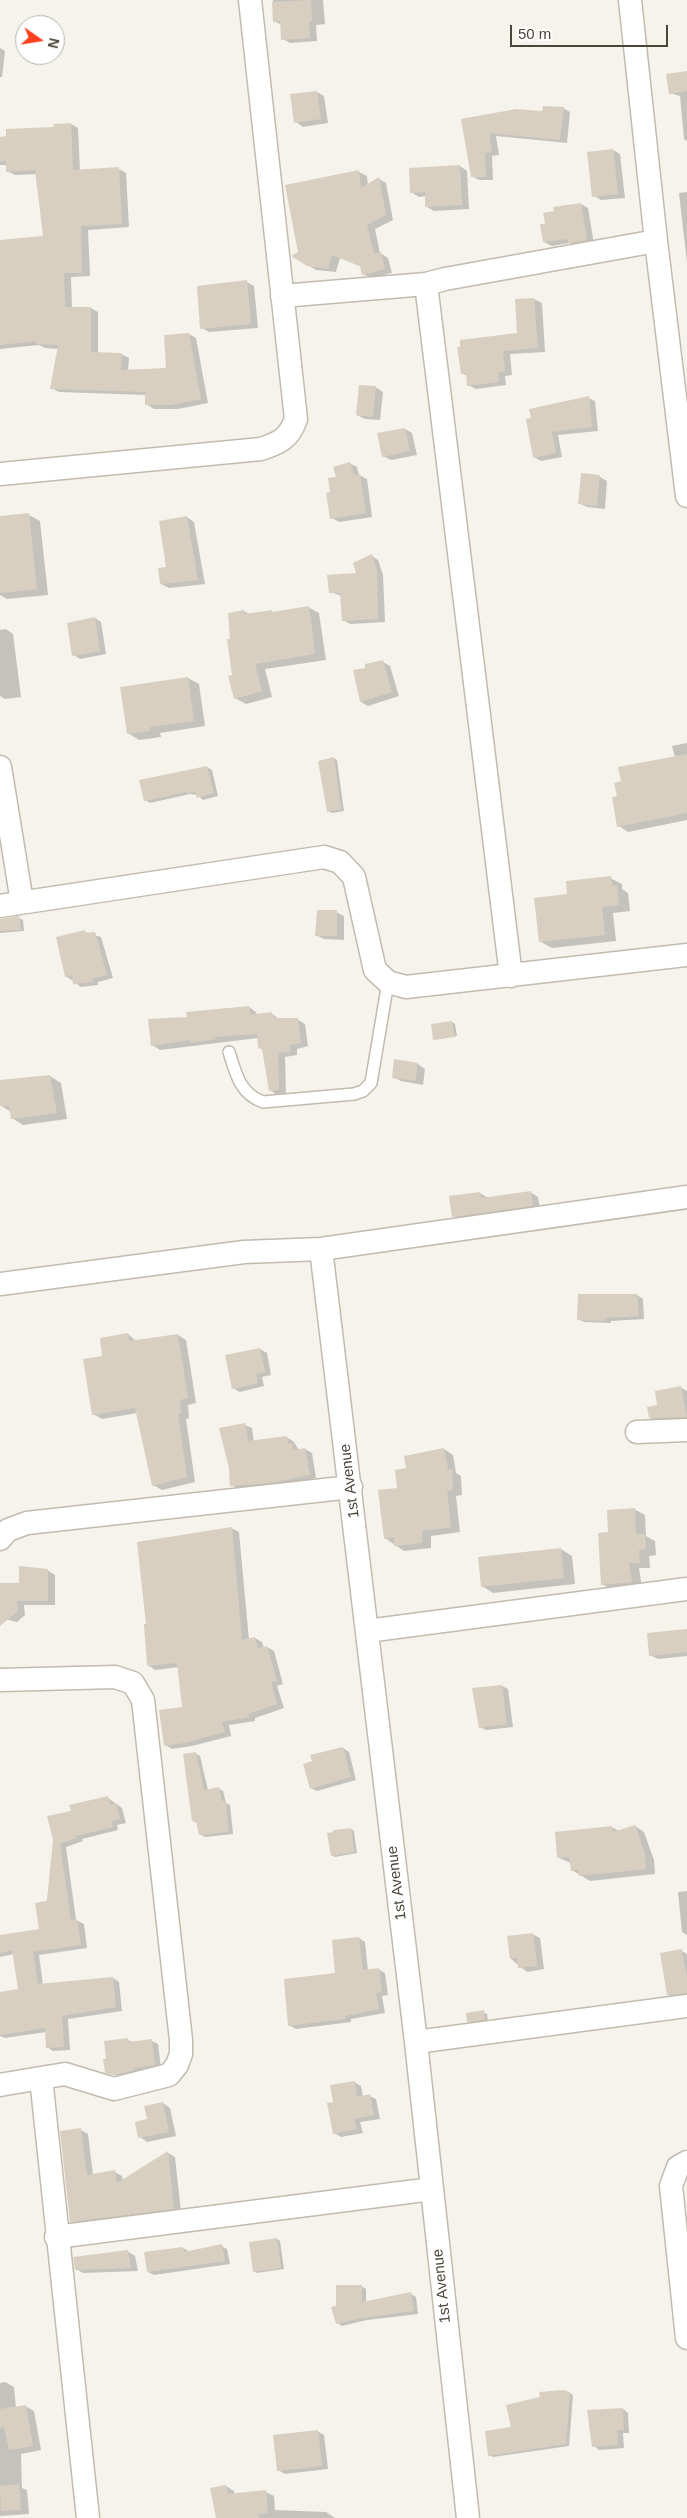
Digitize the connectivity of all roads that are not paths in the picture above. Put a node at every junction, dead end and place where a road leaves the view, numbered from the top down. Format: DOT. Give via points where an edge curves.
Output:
graph roads {
  1 [pos="250,0"];
  2 [pos="630,0"];
  3 [pos="656,242"];
  4 [pos="426,284"];
  5 [pos="282,296"];
  6 [pos="681,388"];
  7 [pos="0,474"];
  8 [pos="687,496"];
  9 [pos="0,767"];
  10 [pos="22,902"];
  11 [pos="0,906"];
  12 [pos="687,955"];
  13 [pos="511,976"];
  14 [pos="388,982"];
  15 [pos="229,1052"];
  16 [pos="687,1196"];
  17 [pos="321,1249"];
  18 [pos="0,1284"];
  19 [pos="687,1430"];
  20 [pos="637,1432"];
  21 [pos="351,1487"];
  22 [pos="0,1539"];
  23 [pos="687,1589"];
  24 [pos="367,1631"];
  25 [pos="0,1680"];
  26 [pos="687,2006"];
  27 [pos="416,2042"];
  28 [pos="41,2078"];
  29 [pos="0,2085"];
  30 [pos="687,2162"];
  31 [pos="432,2189"];
  32 [pos="56,2237"];
  33 [pos="687,2338"];
  34 [pos="88,2518"];
  35 [pos="468,2518"];
  1 -- 5 [label="street"];
  2 -- 3 [label="street"];
  3 -- 4 [label="street"];
  3 -- 6 [label="street"];
  4 -- 5 [label="street"];
  4 -- 13 [label="street"];
  5 -- 7 [label="street" via="296,419 291,433 281,442 261,449"];
  6 -- 8 [label="street"];
  9 -- 10 [label="street"];
  10 -- 11 [label="street"];
  10 -- 14 [label="street" via="324,858 340,862 354,877 375,970"];
  12 -- 13 [label="street"];
  13 -- 14 [label="street" via="406,987"];
  14 -- 15 [label="lane" via="371,1083 354,1094 263,1102 251,1097 238,1079"];
  16 -- 17 [label="street"];
  17 -- 18 [label="street" via="244,1252"];
  17 -- 21 [label="street, 1st Avenue"];
  19 -- 20 [label="street"];
  21 -- 22 [label="street" via="27,1523 8,1530"];
  21 -- 24 [label="street, 1st Avenue"];
  23 -- 24 [label="street"];
  24 -- 27 [label="street, 1st Avenue"];
  25 -- 28 [label="street" via="115,1678 133,1683 143,1700 181,2040 181,2054 169,2075 114,2090 65,2074"];
  26 -- 27 [label="street"];
  27 -- 31 [label="street, 1st Avenue"];
  28 -- 29 [label="street"];
  28 -- 32 [label="street"];
  30 -- 33 [label="street" via="678,2167 671,2186"];
  31 -- 32 [label="street"];
  31 -- 35 [label="street, 1st Avenue"];
  32 -- 34 [label="street"];
}
